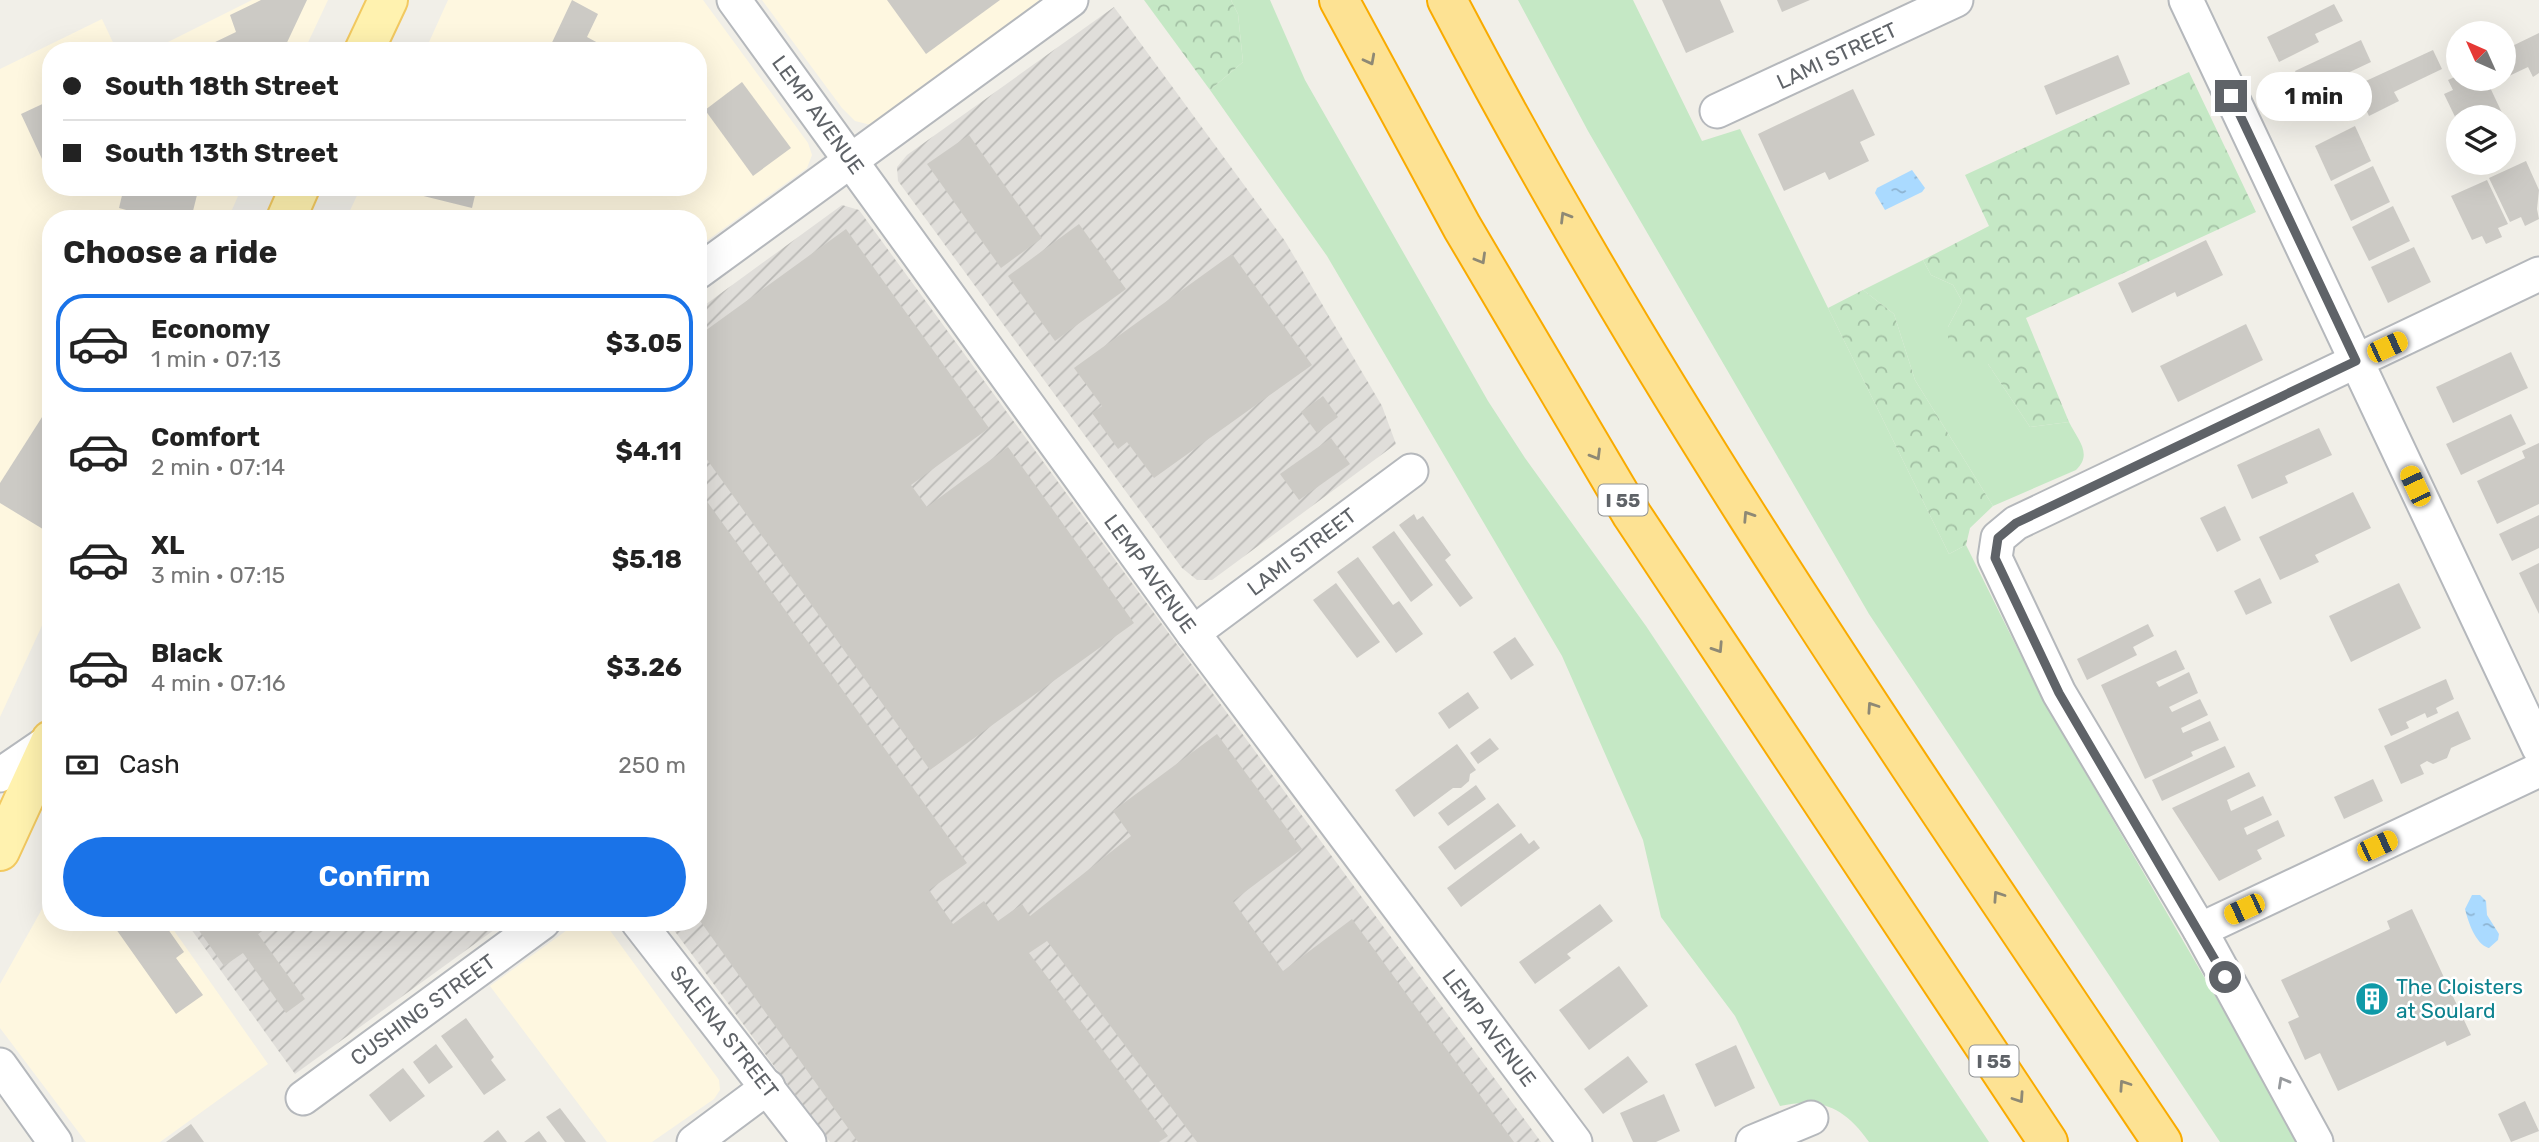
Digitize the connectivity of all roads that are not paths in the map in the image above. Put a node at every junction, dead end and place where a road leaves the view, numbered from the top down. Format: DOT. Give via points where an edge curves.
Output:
graph roads {
  1 [pos="734,0"];
  2 [pos="1071,0"];
  3 [pos="1339,0"];
  4 [pos="1447,0"];
  5 [pos="1956,0"];
  6 [pos="2186,0"];
  7 [pos="385,2"];
  8 [pos="368,42"];
  9 [pos="1717,111"];
  10 [pos="852,160"];
  11 [pos="707,265"];
  12 [pos="2539,274"];
  13 [pos="2356,361"];
  14 [pos="1411,471"];
  15 [pos="1193,633"];
  16 [pos="42,746"];
  17 [pos="2539,748"];
  18 [pos="42,760"];
  19 [pos="2539,770"];
  20 [pos="0,775"];
  21 [pos="0,851"];
  22 [pos="2200,930"];
  23 [pos="531,931"];
  24 [pos="645,931"];
  25 [pos="0,1065"];
  26 [pos="768,1087"];
  27 [pos="303,1098"];
  28 [pos="1811,1118"];
  29 [pos="55,1142"];
  30 [pos="694,1142"];
  31 [pos="809,1142"];
  32 [pos="1575,1142"];
  33 [pos="1753,1142"];
  34 [pos="2048,1142"];
  35 [pos="2162,1142"];
  36 [pos="2316,1142"];
  1 -- 10 [label="street, LEMP AVENUE"];
  2 -- 10 [label="street"];
  3 -- 34 [label="highway, I 55, one-way" via="1462,227 1632,515"];
  35 -- 4 [label="highway, one-way" via="1727,483 1558,205"];
  5 -- 9 [label="street, LAMI STREET"];
  6 -- 13 [label="street"];
  7 -- 8 [label="main road"];
  10 -- 11 [label="street"];
  10 -- 15 [label="street, LEMP AVENUE"];
  12 -- 13 [label="street"];
  13 -- 17 [label="street"];
  13 -- 22 [label="street" via="2016,523 1998,538 1995,558 2059,693"];
  14 -- 15 [label="street, LAMI STREET"];
  15 -- 32 [label="street, LEMP AVENUE"];
  16 -- 20 [label="street"];
  18 -- 21 [label="main road"];
  19 -- 22 [label="street"];
  36 -- 22 [label="street, one-way"];
  23 -- 27 [label="street, CUSHING STREET"];
  24 -- 26 [label="street, SALENA STREET"];
  25 -- 29 [label="street"];
  26 -- 30 [label="street"];
  26 -- 31 [label="street, SALENA STREET"];
  28 -- 33 [label="street"];
}
